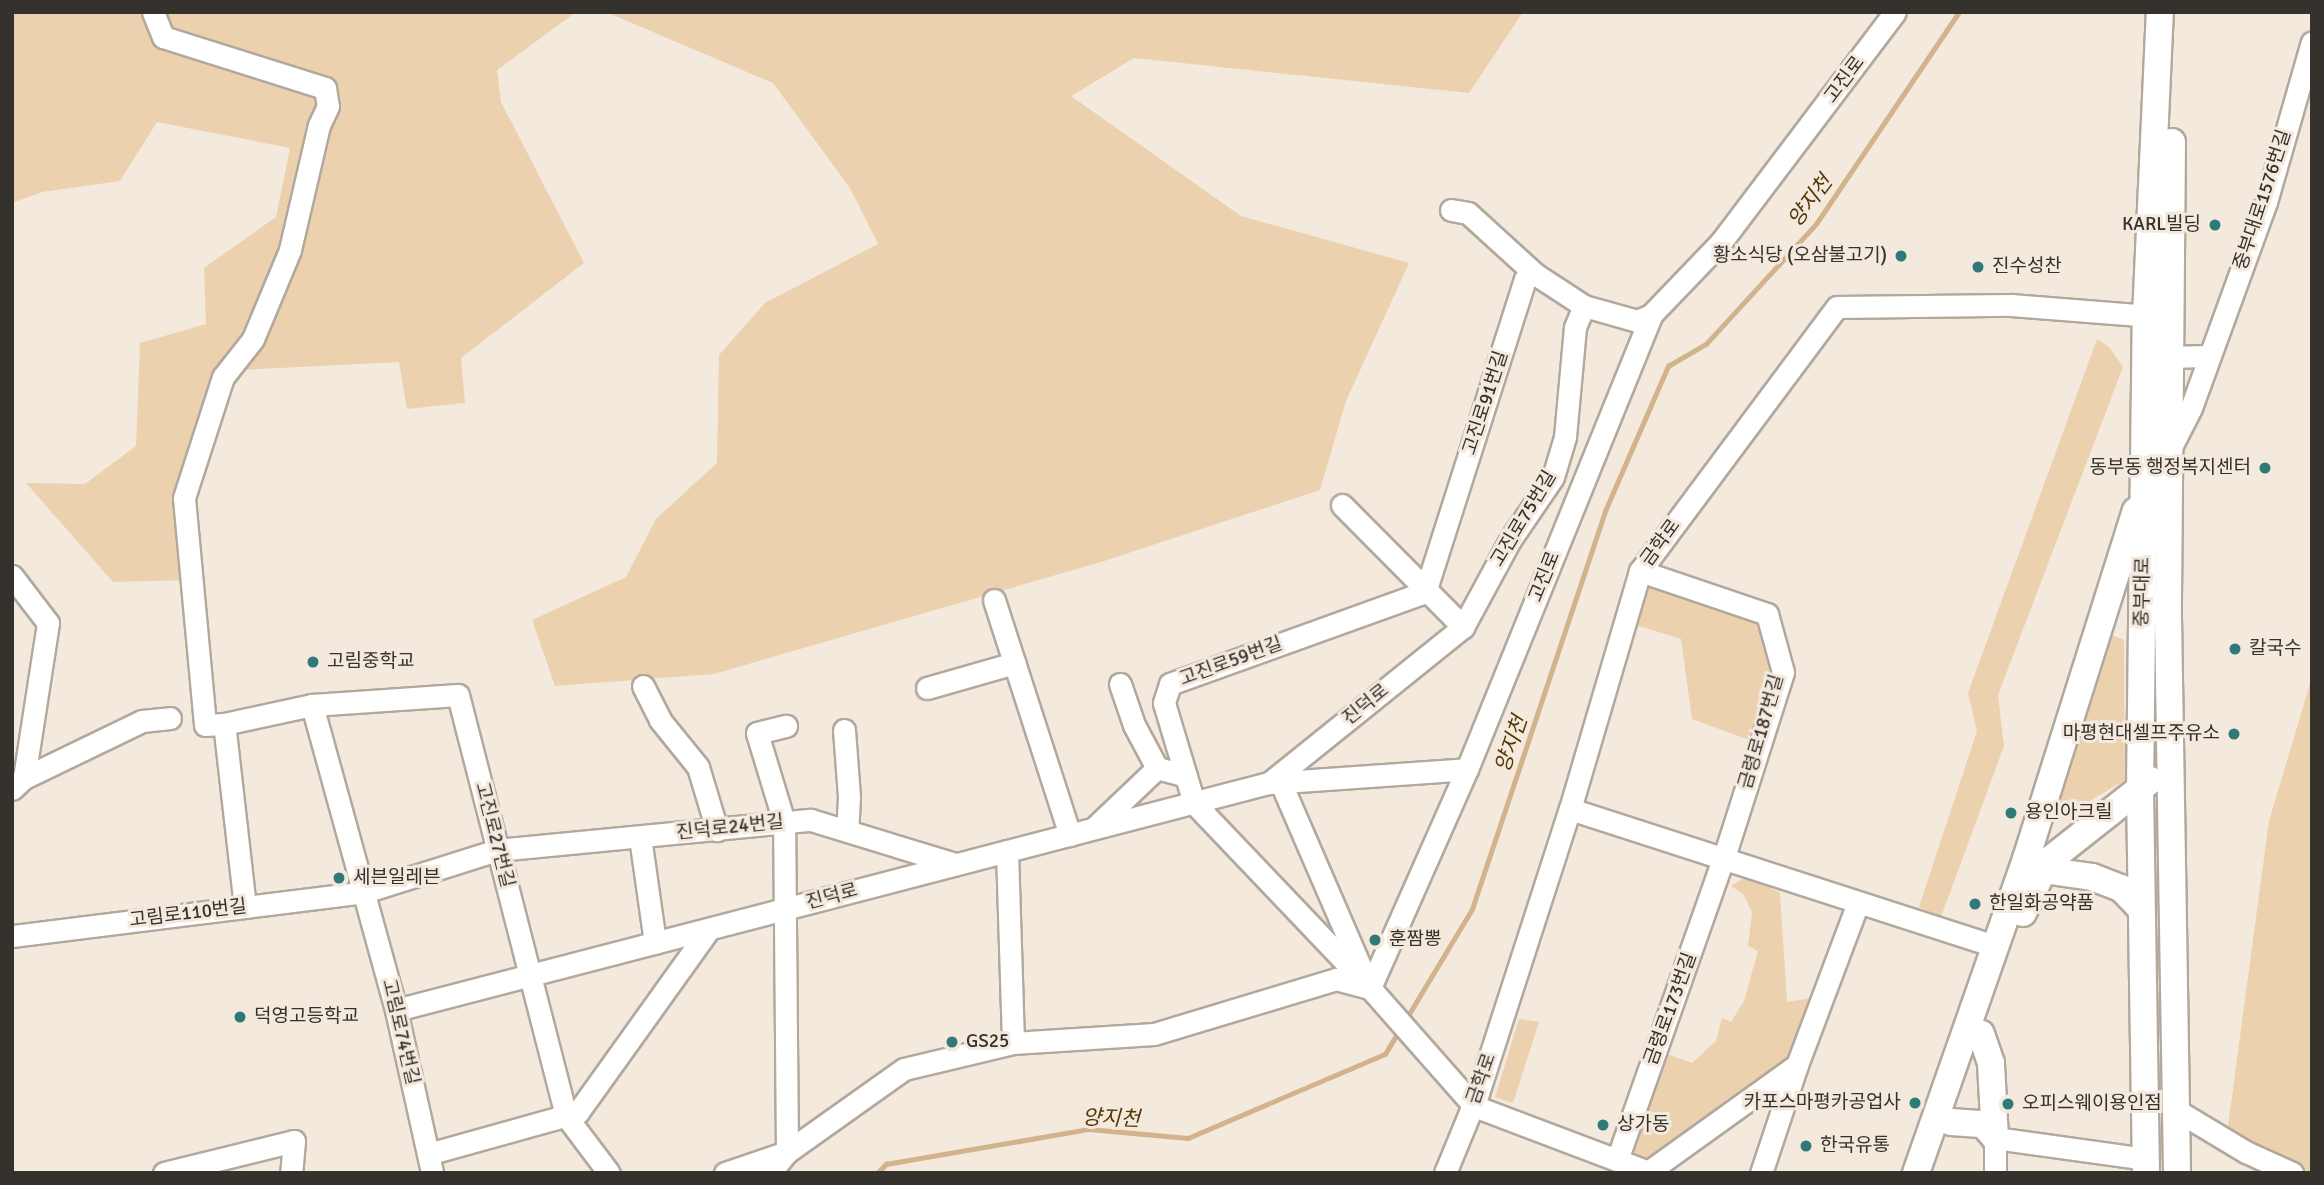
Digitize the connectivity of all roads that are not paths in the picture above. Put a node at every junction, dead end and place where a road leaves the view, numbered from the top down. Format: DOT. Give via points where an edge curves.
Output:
graph roads {
  1 [pos="153,12"];
  2 [pos="1895,12"];
  3 [pos="2160,12"];
  4 [pos="2176,12"];
  5 [pos="2312,42"];
  6 [pos="1451,210"];
  7 [pos="1535,274"];
  8 [pos="1584,306"];
  9 [pos="1651,315"];
  10 [pos="2157,317"];
  11 [pos="2208,356"];
  12 [pos="2167,357"];
  13 [pos="2168,454"];
  14 [pos="2148,476"];
  15 [pos="1342,505"];
  16 [pos="1640,571"];
  17 [pos="12,576"];
  18 [pos="1425,592"];
  19 [pos="995,600"];
  20 [pos="1463,627"];
  21 [pos="1015,663"];
  22 [pos="1120,684"];
  23 [pos="643,687"];
  24 [pos="927,688"];
  25 [pos="312,705"];
  26 [pos="170,718"];
  27 [pos="223,724"];
  28 [pos="786,726"];
  29 [pos="844,730"];
  30 [pos="2169,767"];
  31 [pos="1157,768"];
  32 [pos="1467,769"];
  33 [pos="1186,776"];
  34 [pos="1274,782"];
  35 [pos="18,783"];
  36 [pos="2140,788"];
  37 [pos="1194,803"];
  38 [pos="1570,809"];
  39 [pos="784,822"];
  40 [pos="1093,829"];
  41 [pos="717,830"];
  42 [pos="846,831"];
  43 [pos="1070,835"];
  44 [pos="640,837"];
  45 [pos="497,850"];
  46 [pos="1007,851"];
  47 [pos="1724,857"];
  48 [pos="957,864"];
  49 [pos="2039,878"];
  50 [pos="364,892"];
  51 [pos="1858,902"];
  52 [pos="244,907"];
  53 [pos="784,909"];
  54 [pos="2141,909"];
  55 [pos="709,929"];
  56 [pos="12,936"];
  57 [pos="655,943"];
  58 [pos="1996,946"];
  59 [pos="530,975"];
  60 [pos="1374,993"];
  61 [pos="396,1010"];
  62 [pos="1981,1034"];
  63 [pos="1013,1043"];
  64 [pos="1797,1065"];
  65 [pos="1467,1099"];
  66 [pos="2176,1110"];
  67 [pos="566,1116"];
  68 [pos="1951,1122"];
  69 [pos="1995,1138"];
  70 [pos="787,1152"];
  71 [pos="1617,1160"];
  72 [pos="430,1163"];
  73 [pos="2146,1166"];
  74 [pos="1649,1172"];
  75 [pos="164,1173"];
  76 [pos="292,1173"];
  77 [pos="609,1173"];
  78 [pos="725,1173"];
  79 [pos="770,1173"];
  80 [pos="1445,1173"];
  81 [pos="1761,1173"];
  82 [pos="1916,1173"];
  83 [pos="1934,1173"];
  84 [pos="1995,1173"];
  85 [pos="2177,1173"];
  86 [pos="2292,1173"];
  1 -- 27 [label="street" via="163,37 325,88 328,106 319,125 290,250 253,339 223,377 184,498 205,725"];
  2 -- 9 [label="street, 고진로" via="1721,242"];
  3 -- 10 [label="main road, 중부대로"];
  4 -- 10 [label="main road, 중부대로"];
  5 -- 11 [label="street, 중부대로1576번길" via="2266,202"];
  6 -- 7 [label="street" via="1468,213"];
  7 -- 8 [label="street"];
  7 -- 18 [label="street, 고진로91번길" via="1525,279"];
  8 -- 9 [label="street" via="1637,321"];
  8 -- 20 [label="street, 고진로75번길" via="1575,327 1565,437 1552,477 1510,540"];
  9 -- 32 [label="street, 고진로"];
  10 -- 12 [label="main road, 중부대로"];
  10 -- 14 [label="main road, 중부대로"];
  10 -- 16 [label="street, 금학로" via="2011,305 1837,307"];
  11 -- 12 [label="street"];
  11 -- 13 [label="street, 중부대로1576번길" via="2191,408"];
  12 -- 13 [label="main road, 중부대로"];
  13 -- 30 [label="main road, 중부대로"];
  14 -- 36 [label="main road, 중부대로"];
  14 -- 58 [label="main road"];
  15 -- 18 [label="street"];
  16 -- 38 [label="street, 금학로"];
  16 -- 47 [label="street, 금령로187번길" via="1767,614 1783,672"];
  17 -- 35 [label="street" via="48,623"];
  18 -- 20 [label="street"];
  18 -- 33 [label="street, 고진로59번길" via="1170,684 1164,703"];
  19 -- 21 [label="street"];
  20 -- 34 [label="street, 진덕로"];
  21 -- 24 [label="street"];
  21 -- 43 [label="street"];
  22 -- 31 [label="street" via="1134,725"];
  23 -- 41 [label="street" via="660,720 698,767"];
  25 -- 27 [label="street"];
  25 -- 45 [label="street, 고진로27번길" via="458,695"];
  25 -- 50 [label="street, 고림로74번길"];
  26 -- 35 [label="street" via="142,721"];
  27 -- 52 [label="street"];
  28 -- 39 [label="street" via="757,733"];
  29 -- 42 [label="street" via="849,797"];
  30 -- 36 [label="main road"];
  30 -- 66 [label="main road, 중부대로"];
  31 -- 33 [label="street"];
  31 -- 40 [label="street"];
  32 -- 34 [label="street, 진덕로"];
  32 -- 60 [label="street, 고진로"];
  33 -- 37 [label="street, 고진로59번길"];
  34 -- 37 [label="street, 진덕로"];
  34 -- 60 [label="street"];
  36 -- 49 [label="main road" via="2076,834"];
  36 -- 54 [label="main road, 중부대로"];
  37 -- 40 [label="street, 진덕로"];
  37 -- 60 [label="street, 고진로59번길"];
  38 -- 47 [label="street"];
  38 -- 65 [label="street, 금학로"];
  39 -- 41 [label="street, 진덕로24번길"];
  39 -- 42 [label="street, 진덕로24번길" via="811,820"];
  39 -- 53 [label="street"];
  40 -- 43 [label="street, 진덕로"];
  41 -- 44 [label="street, 진덕로24번길"];
  42 -- 48 [label="street, 진덕로24번길"];
  43 -- 46 [label="street, 진덕로"];
  44 -- 45 [label="street, 진덕로24번길"];
  44 -- 57 [label="street"];
  45 -- 50 [label="street"];
  45 -- 59 [label="street, 고진로27번길"];
  46 -- 48 [label="street, 진덕로"];
  46 -- 63 [label="street"];
  47 -- 51 [label="street"];
  47 -- 71 [label="street, 금령로173번길"];
  48 -- 53 [label="street, 진덕로"];
  49 -- 54 [label="main road"];
  49 -- 62 [label="main road"];
  50 -- 52 [label="street, 고림로110번길"];
  50 -- 61 [label="street, 고림로74번길"];
  51 -- 58 [label="street"];
  51 -- 64 [label="street"];
  52 -- 56 [label="street, 고림로110번길"];
  53 -- 55 [label="street, 진덕로"];
  53 -- 70 [label="street"];
  54 -- 73 [label="main road, 중부대로"];
  55 -- 57 [label="street, 진덕로"];
  55 -- 67 [label="street" via="578,1112"];
  57 -- 59 [label="street, 진덕로"];
  58 -- 82 [label="main road"];
  59 -- 61 [label="street, 진덕로"];
  59 -- 67 [label="street, 고진로27번길"];
  60 -- 63 [label="street" via="1336,979 1154,1034"];
  60 -- 65 [label="street, 고진로59번길"];
  61 -- 72 [label="street, 고림로74번길"];
  62 -- 68 [label="main road"];
  62 -- 69 [label="main road" via="1991,1063"];
  63 -- 70 [label="street" via="904,1069"];
  64 -- 74 [label="street"];
  64 -- 81 [label="street"];
  65 -- 71 [label="street"];
  65 -- 80 [label="street, 금학로"];
  66 -- 85 [label="main road, 중부대로"];
  66 -- 86 [label="street"];
  67 -- 72 [label="street"];
  67 -- 77 [label="street"];
  68 -- 69 [label="main road" via="1983,1124"];
  68 -- 83 [label="main road"];
  69 -- 73 [label="street"];
  69 -- 84 [label="street"];
  70 -- 78 [label="street"];
  70 -- 79 [label="street"];
  71 -- 74 [label="street"];
  75 -- 76 [label="street" via="295,1141"];
}
